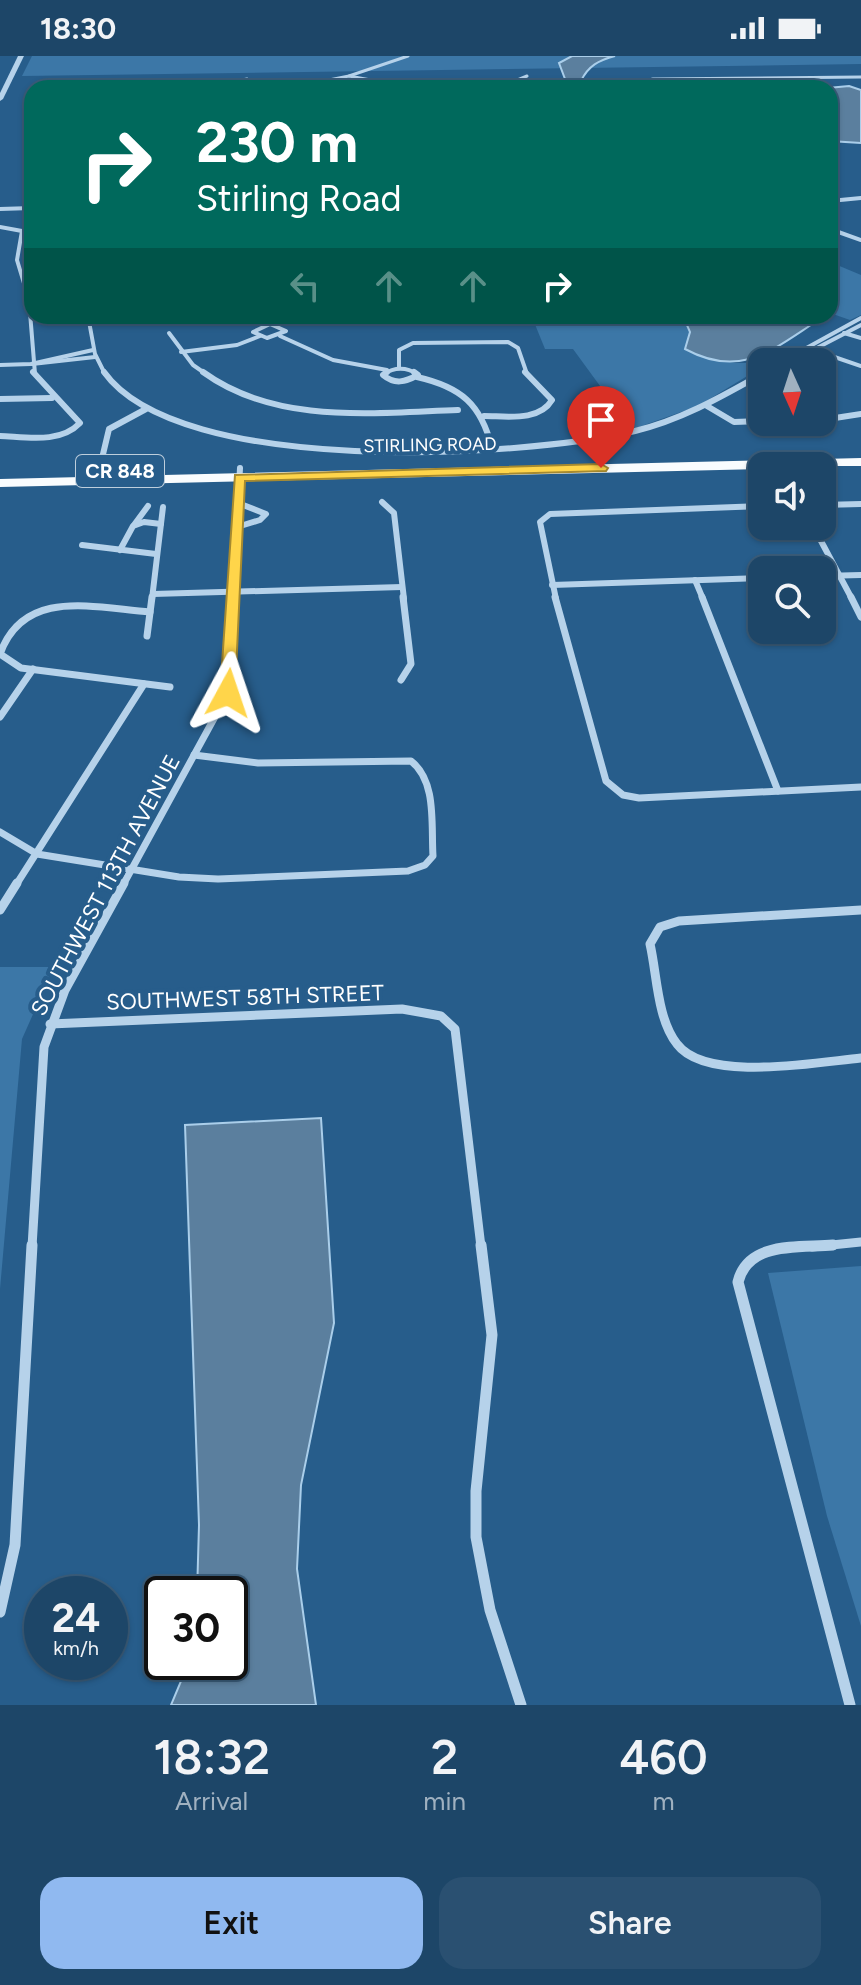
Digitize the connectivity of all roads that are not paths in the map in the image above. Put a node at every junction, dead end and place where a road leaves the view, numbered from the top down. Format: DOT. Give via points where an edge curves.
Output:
graph roads {
  1 [pos="21,56"];
  2 [pos="406,57"];
  3 [pos="349,76"];
  4 [pos="527,76"];
  5 [pos="861,77"];
  6 [pos="247,79"];
  7 [pos="719,79"];
  8 [pos="242,80"];
  9 [pos="332,80"];
  10 [pos="384,80"];
  11 [pos="517,80"];
  12 [pos="649,80"];
  13 [pos="0,99"];
  14 [pos="861,198"];
  15 [pos="838,200"];
  16 [pos="0,207"];
  17 [pos="24,207"];
  18 [pos="0,227"];
  19 [pos="838,232"];
  20 [pos="858,239"];
  21 [pos="24,273"];
  22 [pos="861,318"];
  23 [pos="31,324"];
  24 [pos="90,324"];
  25 [pos="265,325"];
  26 [pos="861,325"];
  27 [pos="843,330"];
  28 [pos="169,333"];
  29 [pos="260,336"];
  30 [pos="280,336"];
  31 [pos="861,336"];
  32 [pos="805,347"];
  33 [pos="820,348"];
  34 [pos="181,352"];
  35 [pos="94,354"];
  36 [pos="836,357"];
  37 [pos="31,364"];
  38 [pos="0,365"];
  39 [pos="861,366"];
  40 [pos="399,368"];
  41 [pos="387,370"];
  42 [pos="417,377"];
  43 [pos="748,382"];
  44 [pos="52,398"];
  45 [pos="0,399"];
  46 [pos="707,406"];
  47 [pos="146,409"];
  48 [pos="458,410"];
  49 [pos="861,414"];
  50 [pos="484,416"];
  51 [pos="836,418"];
  52 [pos="748,422"];
  53 [pos="0,436"];
  54 [pos="492,448"];
  55 [pos="861,453"];
  56 [pos="836,456"];
  57 [pos="836,462"];
  58 [pos="861,462"];
  59 [pos="748,464"];
  60 [pos="99,471"];
  61 [pos="0,473"];
  62 [pos="240,473"];
  63 [pos="0,483"];
  64 [pos="382,502"];
  65 [pos="238,503"];
  66 [pos="861,504"];
  67 [pos="836,505"];
  68 [pos="148,506"];
  69 [pos="163,507"];
  70 [pos="748,507"];
  71 [pos="161,524"];
  72 [pos="133,526"];
  73 [pos="237,527"];
  74 [pos="820,540"];
  75 [pos="82,545"];
  76 [pos="120,550"];
  77 [pos="156,554"];
  78 [pos="836,575"];
  79 [pos="839,575"];
  80 [pos="861,575"];
  81 [pos="748,578"];
  82 [pos="695,580"];
  83 [pos="552,585"];
  84 [pos="402,587"];
  85 [pos="234,591"];
  86 [pos="153,594"];
  87 [pos="150,612"];
  88 [pos="861,617"];
  89 [pos="147,636"];
  90 [pos="33,669"];
  91 [pos="401,680"];
  92 [pos="144,684"];
  93 [pos="170,687"];
  94 [pos="0,717"];
  95 [pos="194,755"];
  96 [pos="861,787"];
  97 [pos="778,791"];
  98 [pos="0,832"];
  99 [pos="37,854"];
  100 [pos="131,870"];
  101 [pos="0,910"];
  102 [pos="861,910"];
  103 [pos="50,1024"];
  104 [pos="861,1058"];
  105 [pos="861,1242"];
  106 [pos="0,1612"];
  107 [pos="521,1705"];
  108 [pos="850,1705"];
  1 -- 13 [label="street"];
  2 -- 3 [label="street"];
  3 -- 9 [label="street"];
  3 -- 10 [label="street"];
  4 -- 11 [label="street"];
  5 -- 7 [label="street"];
  6 -- 8 [label="street"];
  7 -- 12 [label="street"];
  14 -- 15 [label="street"];
  16 -- 17 [label="street"];
  18 -- 21 [label="street" via="22,231 17,260"];
  19 -- 20 [label="street"];
  22 -- 27 [label="street"];
  23 -- 37 [label="street"];
  24 -- 35 [label="street"];
  25 -- 29 [label="street" via="254,330"];
  25 -- 30 [label="street" via="283,327 286,331"];
  26 -- 27 [label="street"];
  27 -- 31 [label="street"];
  27 -- 32 [label="street"];
  27 -- 33 [label="street"];
  28 -- 34 [label="street"];
  29 -- 30 [label="street"];
  29 -- 34 [label="street" via="237,345"];
  30 -- 41 [label="street" via="333,360"];
  34 -- 48 [label="street" via="218,386 266,403 369,413"];
  35 -- 37 [label="street"];
  35 -- 47 [label="street" via="117,388"];
  36 -- 39 [label="street"];
  37 -- 38 [label="street"];
  37 -- 44 [label="street"];
  40 -- 41 [label="street"];
  40 -- 42 [label="street" via="414,370"];
  40 -- 50 [label="street" via="404,346 508,342 518,348 523,370 552,400 550,407"];
  41 -- 42 [label="street" via="384,377 390,381"];
  42 -- 50 [label="street" via="452,385"];
  43 -- 46 [label="street"];
  44 -- 45 [label="street"];
  44 -- 53 [label="street" via="79,420 78,427 69,433"];
  46 -- 52 [label="street" via="734,422"];
  46 -- 54 [label="street" via="670,422 605,437"];
  47 -- 54 [label="street" via="227,437 320,450"];
  47 -- 60 [label="street" via="109,429"];
  49 -- 51 [label="street"];
  50 -- 54 [label="street"];
  55 -- 56 [label="main road, STIRLING ROAD / CR 848"];
  57 -- 58 [label="main road, STIRLING ROAD / CR 848"];
  59 -- 62 [label="main road, STIRLING ROAD / CR 848"];
  60 -- 61 [label="main road, STIRLING ROAD / CR 848"];
  60 -- 62 [label="main road, STIRLING ROAD / CR 848"];
  62 -- 63 [label="main road, STIRLING ROAD / CR 848"];
  62 -- 65 [label="street, SOUTHWEST 113TH AVENUE"];
  64 -- 84 [label="street" via="394,513"];
  65 -- 73 [label="street, SOUTHWEST 113TH AVENUE"];
  65 -- 73 [label="street" via="266,514"];
  66 -- 67 [label="street"];
  68 -- 72 [label="street"];
  69 -- 71 [label="street"];
  70 -- 83 [label="street" via="550,514 539,525"];
  71 -- 72 [label="street"];
  71 -- 77 [label="street"];
  72 -- 76 [label="street"];
  73 -- 85 [label="street, SOUTHWEST 113TH AVENUE"];
  74 -- 79 [label="street"];
  75 -- 76 [label="street"];
  76 -- 77 [label="street"];
  77 -- 86 [label="street"];
  78 -- 79 [label="street"];
  79 -- 80 [label="street"];
  79 -- 88 [label="street"];
  81 -- 82 [label="street"];
  82 -- 83 [label="street"];
  82 -- 97 [label="street"];
  83 -- 97 [label="street" via="606,781 623,795 655,798"];
  84 -- 85 [label="street"];
  84 -- 91 [label="street" via="411,664"];
  85 -- 86 [label="street"];
  85 -- 95 [label="street, SOUTHWEST 113TH AVENUE" via="228,693"];
  86 -- 87 [label="street"];
  87 -- 89 [label="street"];
  87 -- 90 [label="street" via="63,604 36,609 22,618 1,650 2,658 13,665"];
  90 -- 92 [label="street"];
  90 -- 94 [label="street"];
  92 -- 93 [label="street"];
  92 -- 99 [label="street"];
  95 -- 100 [label="street, SOUTHWEST 113TH AVENUE"];
  95 -- 100 [label="street" via="275,763 402,759 417,765 428,782 435,847 425,865 394,872 218,879"];
  96 -- 97 [label="street"];
  98 -- 99 [label="street"];
  99 -- 100 [label="street"];
  99 -- 101 [label="street"];
  100 -- 103 [label="street, SOUTHWEST 113TH AVENUE"];
  102 -- 104 [label="street" via="679,921 656,929 650,944 673,1037 692,1059 740,1066"];
  103 -- 106 [label="street, SOUTHWEST 113TH AVENUE" via="41,1074 15,1545"];
  103 -- 107 [label="street, SOUTHWEST 58TH STREET" via="402,1009 441,1016 455,1029 492,1335 476,1482 477,1547"];
  105 -- 108 [label="street" via="771,1249 746,1260 738,1282"];
}
